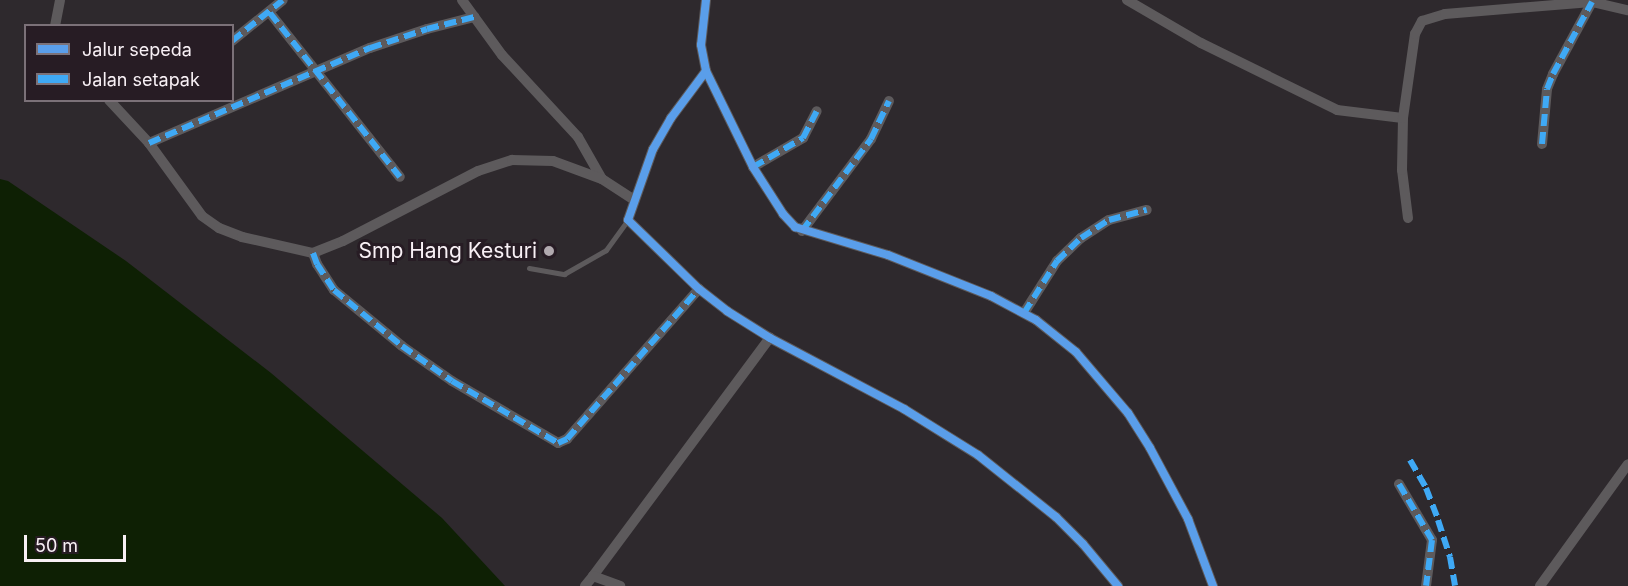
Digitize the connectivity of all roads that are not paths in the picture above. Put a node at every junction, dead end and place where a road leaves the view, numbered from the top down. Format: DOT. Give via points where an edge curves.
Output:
graph roads {
  1 [pos="60,0"];
  2 [pos="283,0"];
  3 [pos="462,0"];
  4 [pos="706,0"];
  5 [pos="1127,0"];
  6 [pos="1592,2"];
  7 [pos="1628,10"];
  8 [pos="270,14"];
  9 [pos="474,17"];
  10 [pos="55,24"];
  11 [pos="234,39"];
  12 [pos="315,71"];
  13 [pos="706,71"];
  14 [pos="889,101"];
  15 [pos="111,102"];
  16 [pos="225,106"];
  17 [pos="818,111"];
  18 [pos="1403,118"];
  19 [pos="149,142"];
  20 [pos="1542,144"];
  21 [pos="753,167"];
  22 [pos="400,177"];
  23 [pos="602,179"];
  24 [pos="634,200"];
  25 [pos="1147,210"];
  26 [pos="1408,218"];
  27 [pos="628,220"];
  28 [pos="802,231"];
  29 [pos="313,253"];
  30 [pos="529,268"];
  31 [pos="699,289"];
  32 [pos="1024,313"];
  33 [pos="770,338"];
  34 [pos="1628,465"];
  35 [pos="1399,484"];
  36 [pos="593,576"];
  37 [pos="585,586"];
  38 [pos="620,586"];
  39 [pos="1118,586"];
  40 [pos="1213,586"];
  41 [pos="1426,586"];
  42 [pos="1540,586"];
  1 -- 10 [label="street"];
  2 -- 8 [label="street"];
  3 -- 9 [label="street"];
  4 -- 13 [label="street" via="701,45"];
  5 -- 18 [label="street" via="1201,43 1337,110"];
  6 -- 7 [label="street"];
  6 -- 18 [label="street" via="1445,14 1422,21 1415,34"];
  6 -- 20 [label="street" via="1552,74"];
  8 -- 11 [label="street"];
  8 -- 12 [label="street"];
  9 -- 12 [label="street" via="389,42"];
  9 -- 23 [label="street" via="502,55 578,138"];
  12 -- 16 [label="street"];
  12 -- 22 [label="street"];
  13 -- 21 [label="street"];
  13 -- 24 [label="street" via="670,118"];
  14 -- 28 [label="street" via="871,138"];
  15 -- 19 [label="street"];
  16 -- 19 [label="street"];
  17 -- 21 [label="street" via="803,138"];
  18 -- 26 [label="street" via="1402,170"];
  19 -- 29 [label="street" via="196,208 219,228"];
  21 -- 28 [label="street" via="783,214"];
  23 -- 24 [label="street"];
  23 -- 29 [label="street" via="553,161 512,160 478,171"];
  24 -- 27 [label="street"];
  25 -- 32 [label="street" via="1109,220 1081,238 1057,261"];
  27 -- 30 [label="lane" via="606,250 564,274"];
  27 -- 31 [label="street"];
  28 -- 32 [label="street" via="888,255"];
  29 -- 31 [label="street" via="334,290 402,346 452,381 558,443 567,439"];
  31 -- 33 [label="street"];
  32 -- 40 [label="street" via="1076,352 1128,413 1188,519"];
  33 -- 36 [label="street"];
  33 -- 39 [label="street" via="896,404 978,455 1056,517"];
  34 -- 42 [label="street"];
  35 -- 41 [label="street" via="1432,540"];
  36 -- 37 [label="street"];
  36 -- 38 [label="street"];
}
